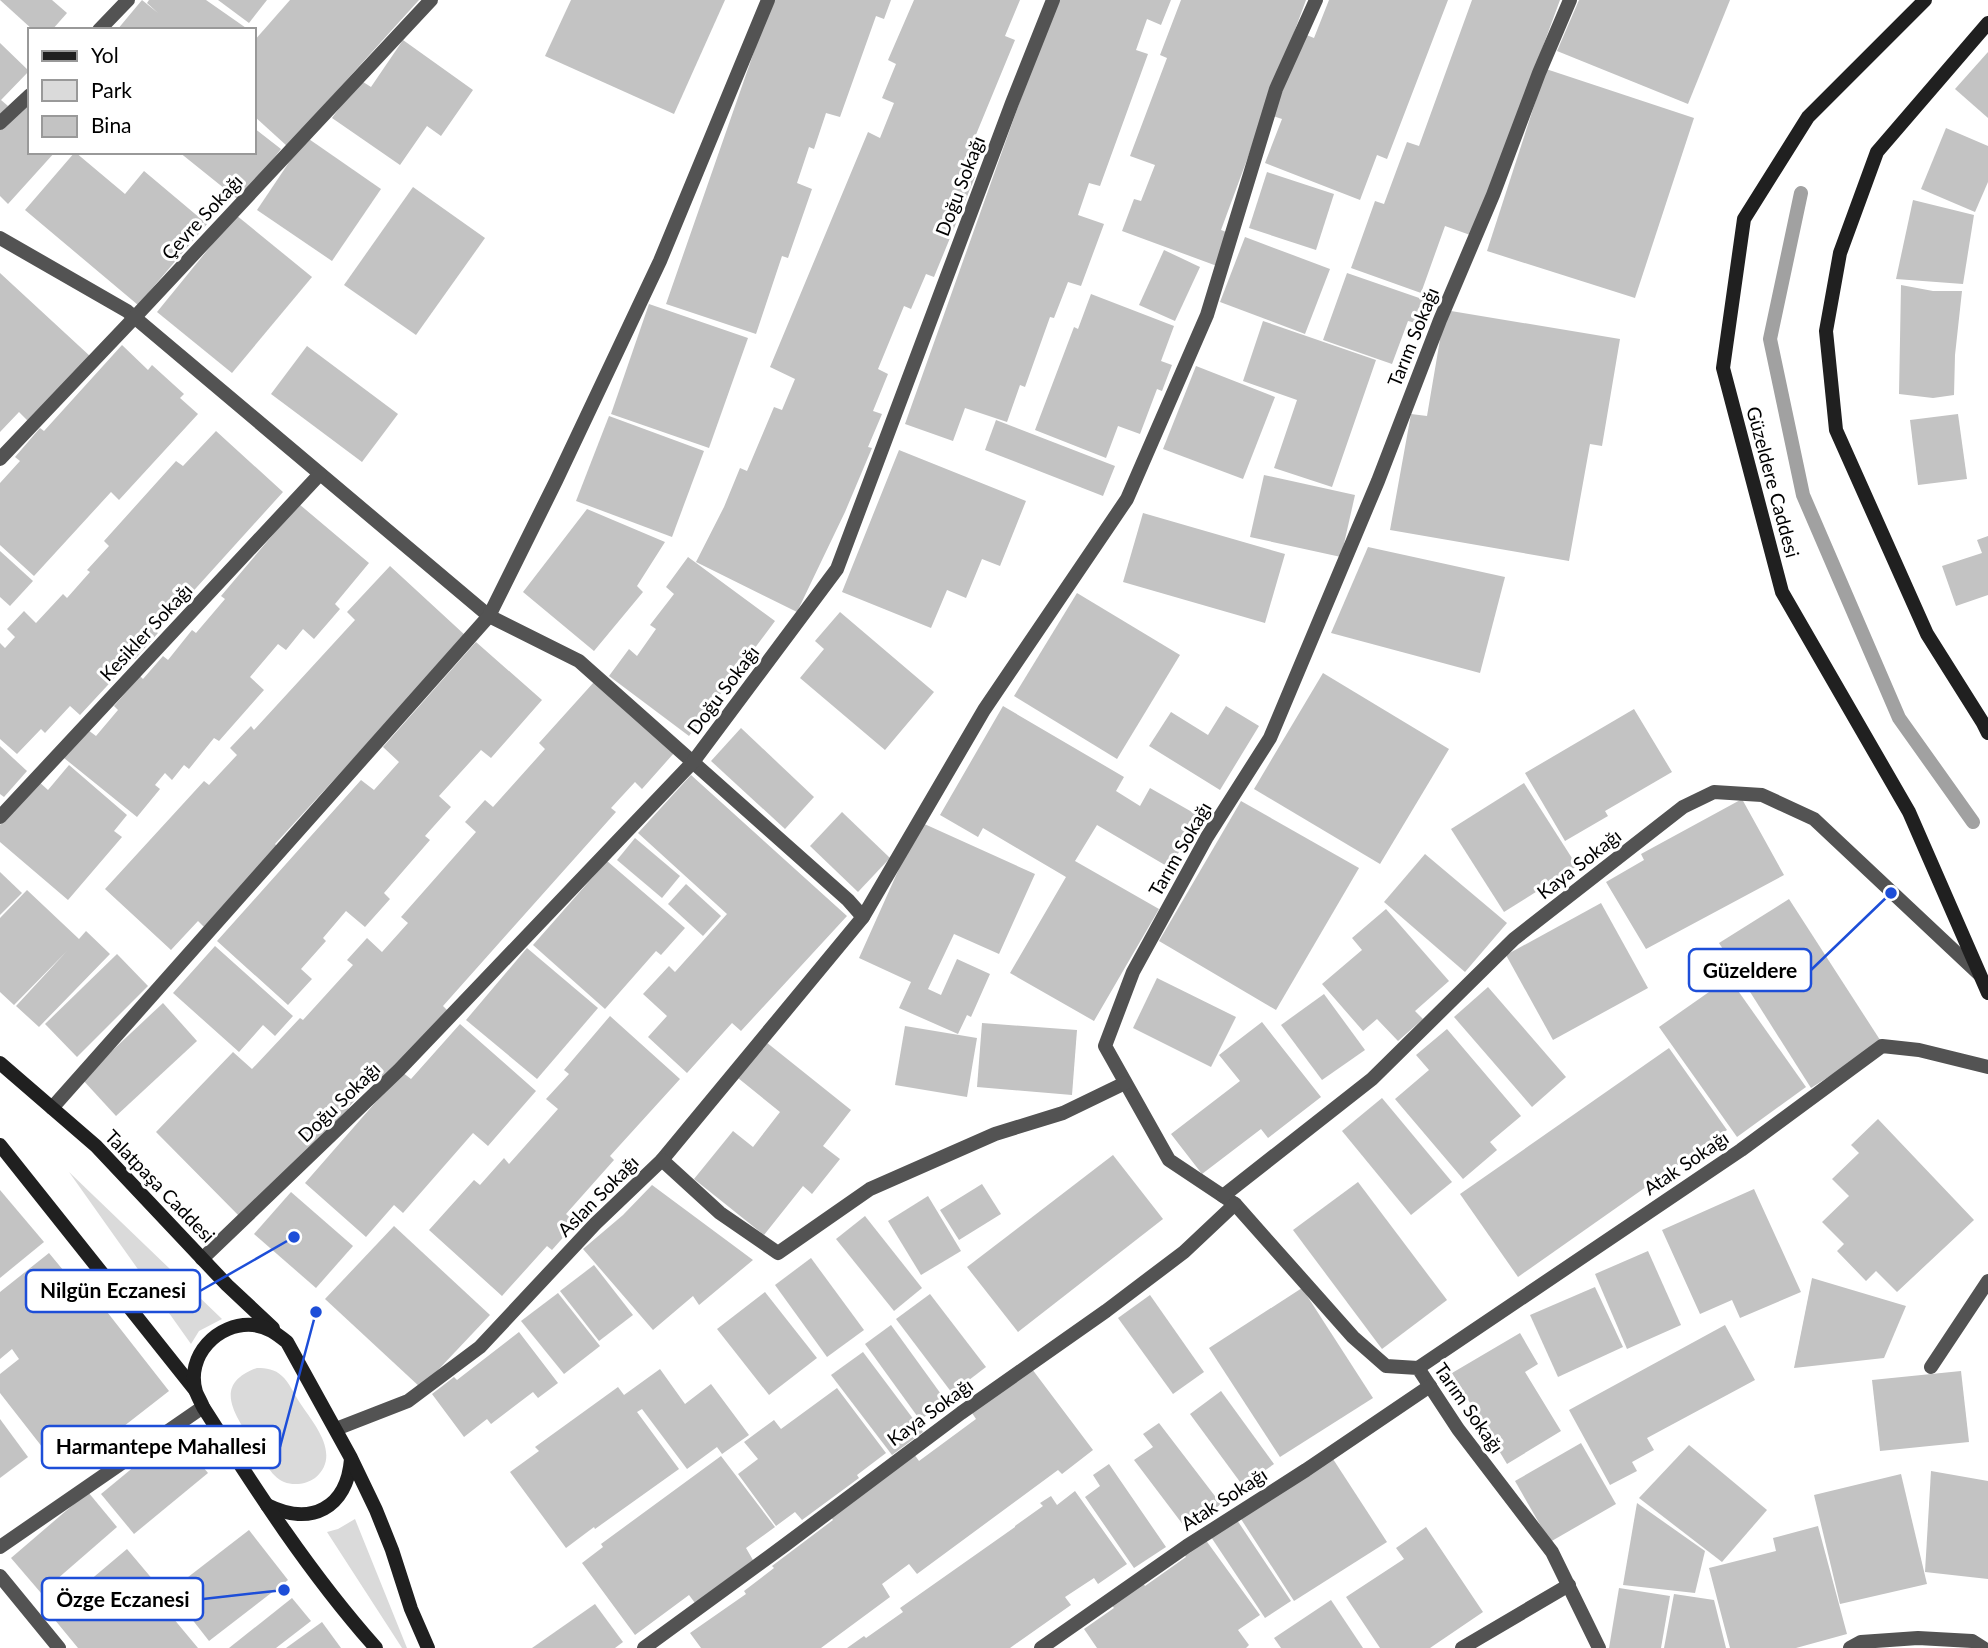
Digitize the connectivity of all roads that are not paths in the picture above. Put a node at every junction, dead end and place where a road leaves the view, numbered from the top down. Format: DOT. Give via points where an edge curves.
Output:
graph roads {
  1 [pos="128,0"];
  2 [pos="431,0"];
  3 [pos="768,0"];
  4 [pos="1053,0"];
  5 [pos="1316,0"];
  6 [pos="1570,0"];
  7 [pos="1925,0"];
  8 [pos="1988,23"];
  9 [pos="101,28"];
  10 [pos="28,97"];
  11 [pos="0,122"];
  12 [pos="0,238"];
  13 [pos="135,317"];
  14 [pos="0,459"];
  15 [pos="320,474"];
  16 [pos="489,616"];
  17 [pos="1988,733"];
  18 [pos="693,762"];
  19 [pos="0,817"];
  20 [pos="863,917"];
  21 [pos="1980,975"];
  22 [pos="1988,993"];
  23 [pos="0,1063"];
  24 [pos="1988,1067"];
  25 [pos="1125,1083"];
  26 [pos="52,1108"];
  27 [pos="0,1145"];
  28 [pos="662,1160"];
  29 [pos="1229,1200"];
  30 [pos="202,1259"];
  31 [pos="1988,1281"];
  32 [pos="287,1342"];
  33 [pos="1931,1367"];
  34 [pos="1418,1368"];
  35 [pos="1430,1386"];
  36 [pos="196,1391"];
  37 [pos="203,1407"];
  38 [pos="336,1429"];
  39 [pos="351,1458"];
  40 [pos="266,1505"];
  41 [pos="0,1547"];
  42 [pos="0,1576"];
  43 [pos="1569,1585"];
  44 [pos="59,1648"];
  45 [pos="376,1648"];
  46 [pos="428,1648"];
  47 [pos="644,1648"];
  48 [pos="1041,1648"];
  49 [pos="1462,1648"];
  50 [pos="1599,1648"];
  51 [pos="1850,1648"];
  52 [pos="1983,1648"];
  1 -- 9 [label="street"];
  2 -- 13 [label="street, Çevre Sokağı"];
  3 -- 16 [label="street" via="660,261"];
  4 -- 18 [label="street, Doğu Sokağı" via="838,569"];
  5 -- 20 [label="street" via="1276,89 1207,315 1127,499 984,710"];
  6 -- 25 [label="street, Tarım Sokağı" via="1270,738 1207,837 1133,972 1105,1046"];
  7 -- 21 [label="main road, Güzeldere Caddesi" via="1808,117 1744,219 1723,369 1782,592 1909,812"];
  8 -- 17 [label="main road" via="1877,152 1840,253 1826,331 1836,430 1927,634"];
  10 -- 11 [label="street"];
  12 -- 13 [label="street"];
  13 -- 14 [label="street, Çevre Sokağı"];
  13 -- 15 [label="street"];
  15 -- 16 [label="street"];
  15 -- 19 [label="street, Kesikler Sokağı"];
  16 -- 18 [label="street" via="579,661"];
  16 -- 26 [label="street"];
  18 -- 20 [label="street"];
  18 -- 30 [label="street, Doğu Sokağı" via="399,1070"];
  20 -- 28 [label="street"];
  21 -- 22 [label="main road, Güzeldere Caddesi"];
  21 -- 29 [label="street, Kaya Sokağı" via="1814,819 1762,795 1714,792 1683,807 1514,939 1373,1079"];
  23 -- 26 [label="main road, Talatpaşa Caddesi"];
  24 -- 34 [label="street, Atak Sokağı" via="1882,1046 1741,1150"];
  25 -- 28 [label="street, Aslan Sokağı" via="1063,1113 995,1134 870,1189 778,1253 720,1213"];
  25 -- 29 [label="street, Tarım Sokağı" via="1169,1160"];
  26 -- 30 [label="main road, Talatpaşa Caddesi" via="96,1146"];
  27 -- 36 [label="main road"];
  28 -- 38 [label="street, Aslan Sokağı" via="480,1347 408,1401"];
  29 -- 34 [label="street, Tarım Sokağı" via="1353,1337 1386,1366"];
  29 -- 47 [label="street, Kaya Sokağı" via="1184,1252"];
  30 -- 32 [label="main road, Talatpaşa Caddesi"];
  31 -- 33 [label="street"];
  32 -- 36 [label="main road" via="256,1325 222,1331 199,1356"];
  32 -- 38 [label="main road"];
  34 -- 35 [label="street, Tarım Sokağı"];
  35 -- 43 [label="street, Tarım Sokağı" via="1552,1552"];
  35 -- 48 [label="street, Atak Sokağı"];
  36 -- 37 [label="main road"];
  37 -- 40 [label="main road"];
  37 -- 41 [label="street"];
  38 -- 39 [label="main road"];
  39 -- 40 [label="main road" via="343,1491 316,1513 281,1513"];
  39 -- 46 [label="main road" via="392,1549"];
  40 -- 45 [label="main road"];
  42 -- 44 [label="street"];
  43 -- 49 [label="street"];
  43 -- 50 [label="street, Tarım Sokağı"];
  51 -- 52 [label="street" via="1861,1642 1918,1638 1972,1641"];
}
